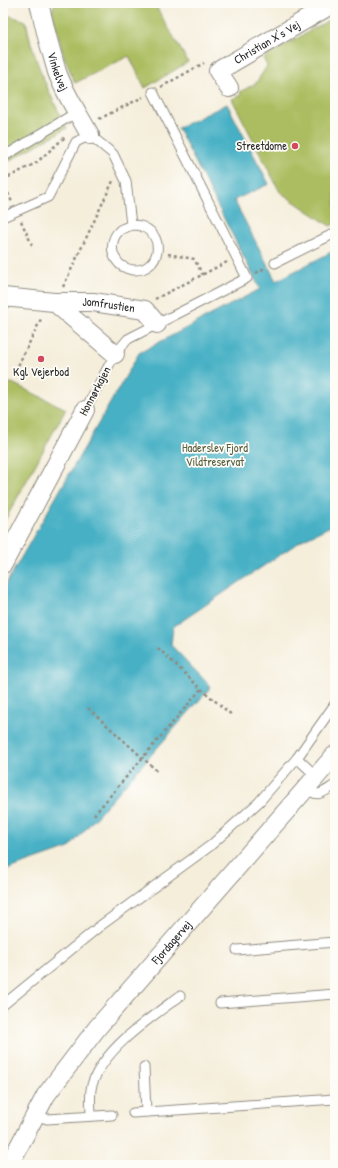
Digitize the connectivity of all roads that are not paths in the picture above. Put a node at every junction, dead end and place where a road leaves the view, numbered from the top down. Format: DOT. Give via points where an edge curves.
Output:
graph roads {
  1 [pos="39,3"];
  2 [pos="334,3"];
  3 [pos="229,88"];
  4 [pos="153,92"];
  5 [pos="77,112"];
  6 [pos="90,135"];
  7 [pos="3,157"];
  8 [pos="3,216"];
  9 [pos="131,225"];
  10 [pos="335,233"];
  11 [pos="275,263"];
  12 [pos="3,297"];
  13 [pos="52,302"];
  14 [pos="157,324"];
  15 [pos="115,354"];
  16 [pos="85,410"];
  17 [pos="3,564"];
  18 [pos="335,704"];
  19 [pos="335,755"];
  20 [pos="297,758"];
  21 [pos="311,782"];
  22 [pos="335,785"];
  23 [pos="335,942"];
  24 [pos="237,950"];
  25 [pos="335,994"];
  26 [pos="180,996"];
  27 [pos="220,1003"];
  28 [pos="3,1005"];
  29 [pos="144,1067"];
  30 [pos="335,1099"];
  31 [pos="146,1112"];
  32 [pos="133,1113"];
  33 [pos="35,1115"];
  34 [pos="112,1115"];
  35 [pos="91,1116"];
  36 [pos="9,1165"];
  1 -- 5 [label="street, Vinkelvej" via="58,73"];
  2 -- 3 [label="street, Christian X's Vej" via="218,71"];
  4 -- 14 [label="lane, Honnørkajen" via="247,278"];
  5 -- 6 [label="street, Vinkelvej"];
  5 -- 7 [label="lane"];
  6 -- 8 [label="lane" via="76,142 48,197"];
  6 -- 9 [label="lane, Vinkelvej" via="113,154 126,181"];
  9 -- 9 [label="lane" via="143,226 152,233 158,244 157,255 150,265 139,270 127,269 117,262 112,252 113,240 120,230"];
  10 -- 11 [label="lane"];
  12 -- 13 [label="street, Jomfrustien"];
  13 -- 14 [label="street, Jomfrustien" via="93,302 145,310"];
  13 -- 15 [label="street, Jomfrustien"];
  14 -- 15 [label="lane, Honnørkajen" via="128,339"];
  15 -- 16 [label="lane, Honnørkajen"];
  16 -- 17 [label="street, Honnørkajen"];
  18 -- 20 [label="lane"];
  19 -- 21 [label="street, Fjordagervej"];
  20 -- 21 [label="lane"];
  20 -- 28 [label="lane" via="259,802 210,846 100,926"];
  21 -- 22 [label="lane" via="312,794 318,794"];
  21 -- 33 [label="street, Fjordagervej" via="97,1028 46,1095"];
  23 -- 24 [label="lane"];
  25 -- 27 [label="lane"];
  26 -- 35 [label="lane" via="143,1023 105,1059 92,1086"];
  29 -- 31 [label="lane"];
  30 -- 31 [label="lane"];
  31 -- 32 [label="lane"];
  33 -- 35 [label="lane" via="47,1119"];
  33 -- 36 [label="street, Fjordagervej"];
  34 -- 35 [label="lane"];
}
